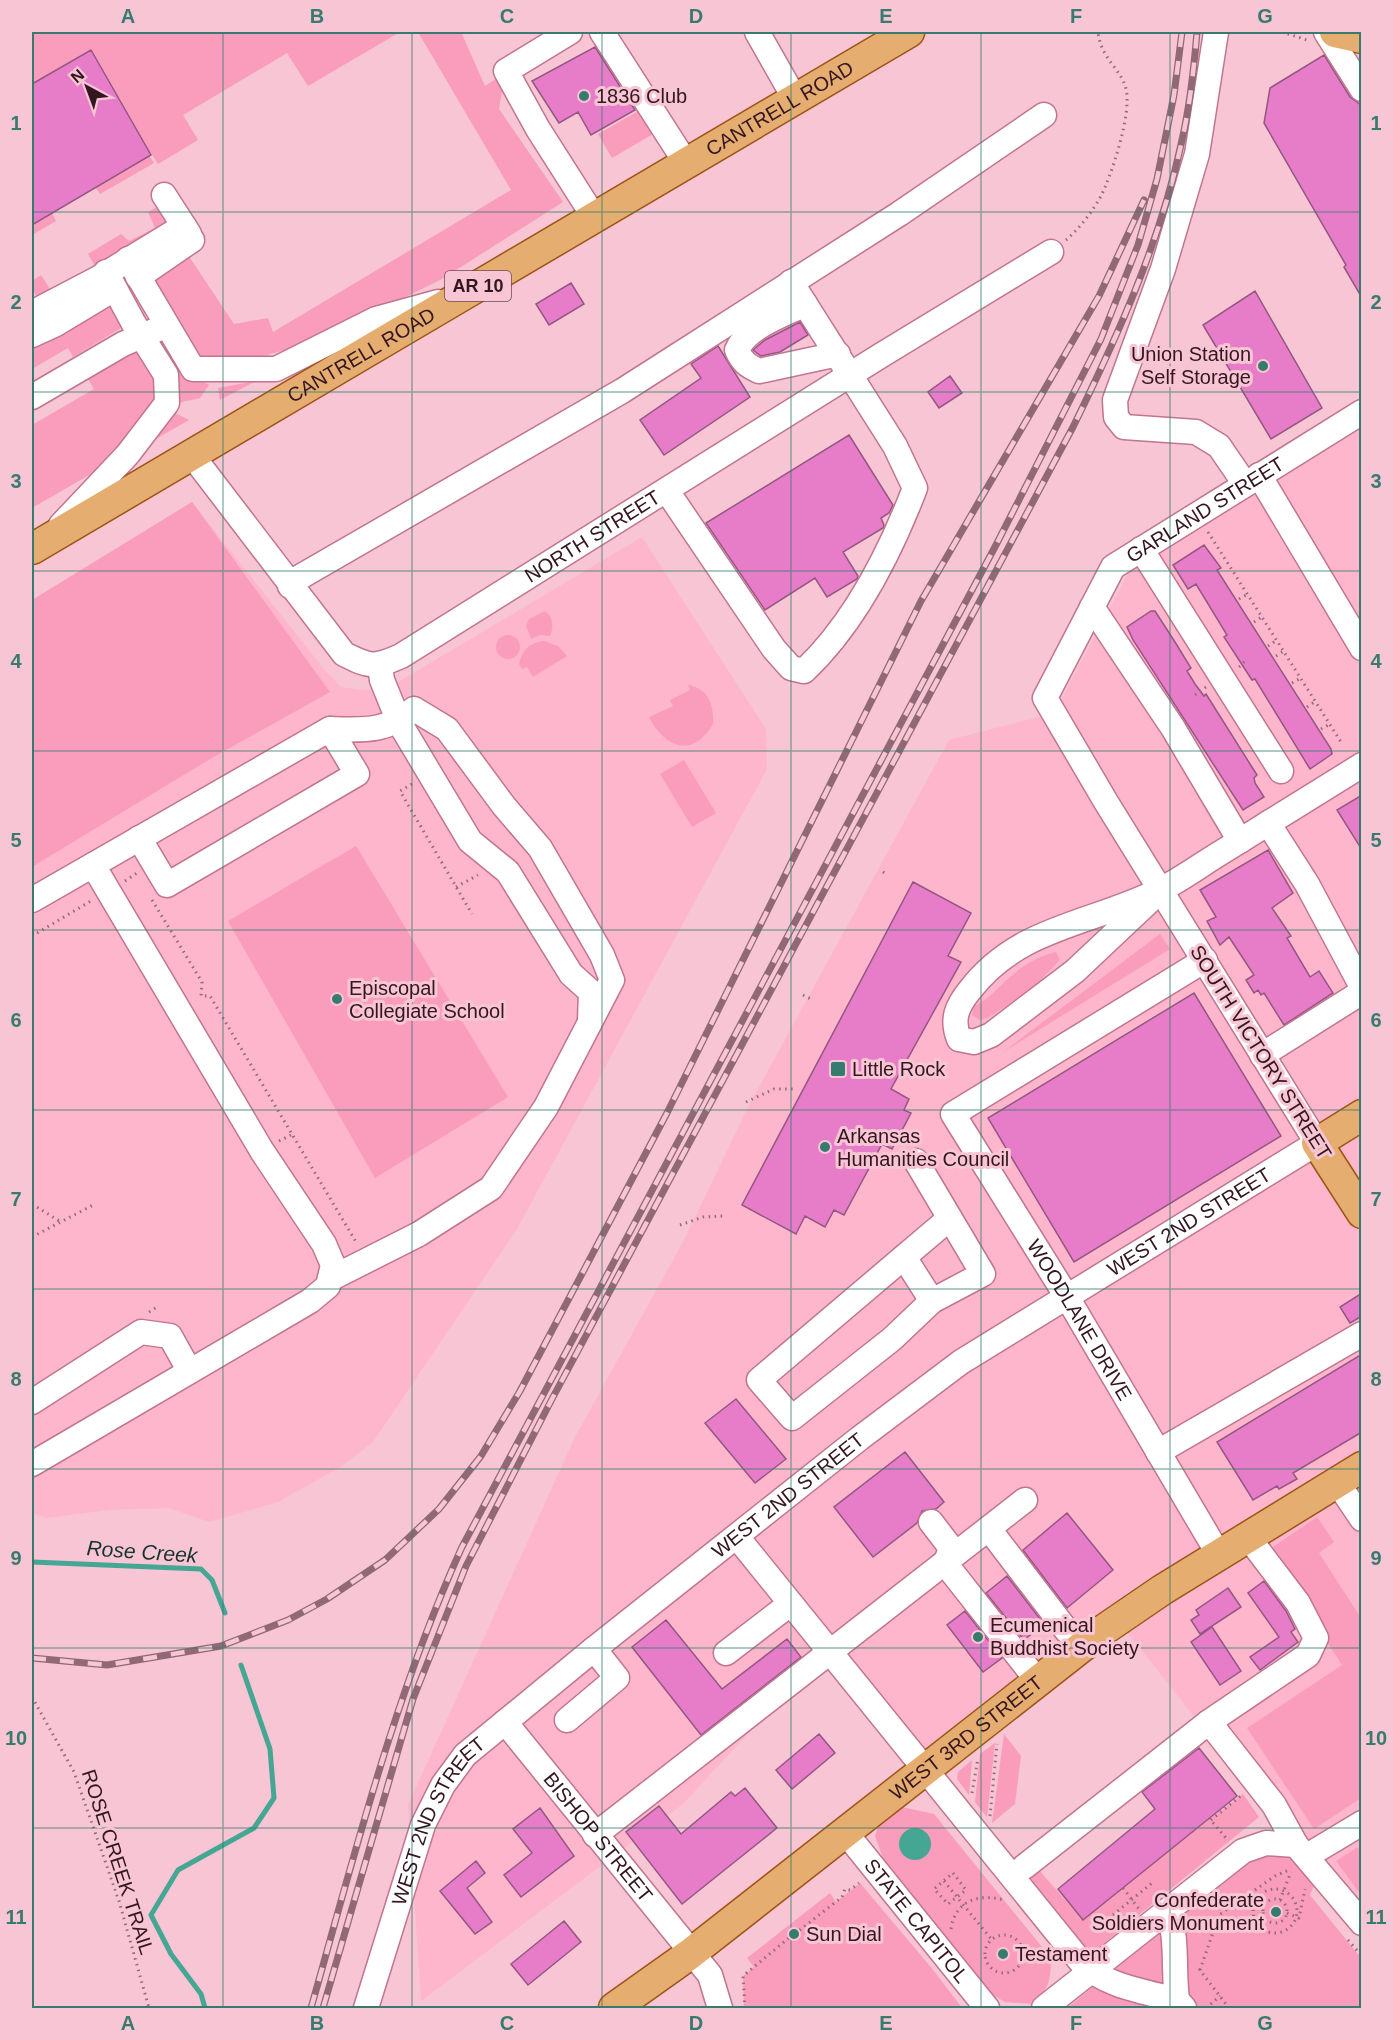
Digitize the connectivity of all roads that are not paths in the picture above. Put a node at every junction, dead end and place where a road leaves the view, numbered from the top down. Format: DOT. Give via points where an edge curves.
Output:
graph roads {
  1 [pos="570,32"];
  2 [pos="602,32"];
  3 [pos="757,32"];
  4 [pos="909,32"];
  5 [pos="1216,32"];
  6 [pos="1326,32"];
  7 [pos="1335,32"];
  8 [pos="1362,38"];
  9 [pos="1362,89"];
  10 [pos="795,99"];
  11 [pos="1044,115"];
  12 [pos="686,164"];
  13 [pos="164,195"];
  14 [pos="594,217"];
  15 [pos="1051,252"];
  16 [pos="133,268"];
  17 [pos="110,281"];
  18 [pos="791,282"];
  19 [pos="460,297"];
  20 [pos="805,304"];
  21 [pos="34,324"];
  22 [pos="165,326"];
  23 [pos="143,337"];
  24 [pos="838,354"];
  25 [pos="851,375"];
  26 [pos="32,397"];
  27 [pos="1362,412"];
  28 [pos="191,454"];
  29 [pos="1252,479"];
  30 [pos="667,490"];
  31 [pos="39,545"];
  32 [pos="1141,549"];
  33 [pos="290,586"];
  34 [pos="1092,607"];
  35 [pos="1362,648"];
  36 [pos="380,666"];
  37 [pos="1045,698"];
  38 [pos="399,722"];
  39 [pos="330,729"];
  40 [pos="1362,765"];
  41 [pos="1281,771"];
  42 [pos="1268,823"];
  43 [pos="139,838"];
  44 [pos="1240,841"];
  45 [pos="93,865"];
  46 [pos="1161,890"];
  47 [pos="32,900"];
  48 [pos="1204,960"];
  49 [pos="1362,987"];
  50 [pos="1362,992"];
  51 [pos="590,1020"];
  52 [pos="1262,1055"];
  53 [pos="1362,1115"];
  54 [pos="1317,1143"];
  55 [pos="916,1161"];
  56 [pos="1362,1213"];
  57 [pos="950,1218"];
  58 [pos="904,1257"];
  59 [pos="330,1279"];
  60 [pos="1067,1297"];
  61 [pos="932,1301"];
  62 [pos="1362,1334"];
  63 [pos="189,1370"];
  64 [pos="32,1402"];
  65 [pos="1158,1452"];
  66 [pos="32,1464"];
  67 [pos="1349,1475"];
  68 [pos="1025,1500"];
  69 [pos="1362,1519"];
  70 [pos="931,1522"];
  71 [pos="989,1529"];
  72 [pos="736,1537"];
  73 [pos="1248,1537"];
  74 [pos="1219,1555"];
  75 [pos="946,1562"];
  76 [pos="790,1604"];
  77 [pos="1067,1630"];
  78 [pos="594,1649"];
  79 [pos="830,1652"];
  80 [pos="726,1653"];
  81 [pos="1037,1680"];
  82 [pos="567,1720"];
  83 [pos="505,1722"];
  84 [pos="1209,1722"];
  85 [pos="925,1768"];
  86 [pos="1362,1822"];
  87 [pos="846,1832"];
  88 [pos="595,1835"];
  89 [pos="1297,1861"];
  90 [pos="1024,1867"];
  91 [pos="1168,1910"];
  92 [pos="1362,1923"];
  93 [pos="690,1954"];
  94 [pos="1090,1972"];
  95 [pos="1181,2004"];
  96 [pos="723,2007"];
  97 [pos="366,2008"];
  98 [pos="614,2008"];
  99 [pos="987,2008"];
  100 [pos="1044,2008"];
  1 -- 14 [label="street" via="506,71"];
  2 -- 12 [label="street"];
  3 -- 10 [label="street"];
  4 -- 10 [label="main road, CANTRELL ROAD / AR 10"];
  5 -- 29 [label="street" via="1197,154 1163,269 1115,400 1116,417 1124,427 1196,432 1219,446"];
  6 -- 9 [label="street"];
  7 -- 8 [label="main road"];
  10 -- 12 [label="main road, CANTRELL ROAD / AR 10"];
  11 -- 18 [label="street"];
  12 -- 14 [label="main road, CANTRELL ROAD / AR 10"];
  13 -- 16 [label="street" via="188,233"];
  14 -- 19 [label="main road, CANTRELL ROAD / AR 10"];
  15 -- 25 [label="street, NORTH STREET"];
  16 -- 17 [label="street"];
  16 -- 22 [label="street"];
  17 -- 21 [label="street" via="56,324"];
  17 -- 23 [label="street"];
  18 -- 20 [label="street"];
  18 -- 33 [label="street" via="622,391 403,515"];
  19 -- 22 [label="street" via="376,319 276,369 193,369"];
  19 -- 28 [label="main road, CANTRELL ROAD / AR 10"];
  20 -- 24 [label="street"];
  20 -- 24 [label="street" via="746,337 737,350 741,359 759,371"];
  22 -- 23 [label="street"];
  23 -- 26 [label="street" via="123,344"];
  23 -- 31 [label="street" via="166,375 167,403 128,454"];
  24 -- 25 [label="street"];
  25 -- 30 [label="street, NORTH STREET"];
  25 -- 30 [label="street" via="895,446 915,488 900,527 846,624 804,671 791,668 774,649"];
  27 -- 29 [label="street, GARLAND STREET"];
  28 -- 31 [label="main road, CANTRELL ROAD / AR 10"];
  28 -- 33 [label="street"];
  29 -- 32 [label="street, GARLAND STREET"];
  29 -- 35 [label="street"];
  30 -- 36 [label="street, NORTH STREET"];
  32 -- 34 [label="street, GARLAND STREET" via="1113,567"];
  32 -- 41 [label="street"];
  33 -- 36 [label="street" via="344,654 366,665"];
  34 -- 37 [label="street, GARLAND STREET"];
  34 -- 44 [label="street" via="1173,728"];
  36 -- 38 [label="street"];
  37 -- 46 [label="street, SOUTH VICTORY STREET"];
  38 -- 39 [label="street" via="368,730"];
  38 -- 51 [label="street" via="470,841 508,872 571,974 591,992"];
  38 -- 51 [label="street" via="414,709 447,729 540,848 602,955 612,980"];
  39 -- 43 [label="street"];
  39 -- 43 [label="street" via="357,774 167,885"];
  40 -- 42 [label="street"];
  42 -- 44 [label="street"];
  42 -- 49 [label="street" via="1307,884"];
  43 -- 45 [label="street"];
  44 -- 46 [label="street"];
  45 -- 47 [label="street"];
  45 -- 59 [label="street" via="262,1151 324,1244 333,1265"];
  46 -- 46 [label="street" via="1015,947 982,975 960,1003 953,1024 959,1039 974,1042 991,1035 1075,971"];
  46 -- 48 [label="street, SOUTH VICTORY STREET"];
  48 -- 52 [label="street, SOUTH VICTORY STREET"];
  48 -- 60 [label="street, WOODLANE DRIVE" via="953,1114"];
  50 -- 52 [label="street"];
  51 -- 59 [label="street" via="546,1107 491,1188 419,1234"];
  52 -- 54 [label="street, SOUTH VICTORY STREET"];
  53 -- 54 [label="main road, WEST 2ND STREET"];
  54 -- 56 [label="main road, SOUTH VICTORY STREET"];
  54 -- 60 [label="street, WEST 2ND STREET"];
  55 -- 57 [label="street"];
  57 -- 58 [label="street"];
  57 -- 61 [label="street" via="983,1274"];
  58 -- 61 [label="street"];
  58 -- 61 [label="street" via="759,1380 792,1418 892,1339"];
  59 -- 63 [label="street" via="328,1286 310,1301"];
  60 -- 65 [label="street, WOODLANE DRIVE"];
  60 -- 72 [label="street, WEST 2ND STREET" via="982,1348 916,1395"];
  62 -- 65 [label="street"];
  63 -- 64 [label="street" via="170,1336 141,1332"];
  63 -- 66 [label="street"];
  65 -- 74 [label="street, WOODLANE DRIVE"];
  67 -- 69 [label="street"];
  67 -- 73 [label="main road, WEST 3RD STREET"];
  68 -- 71 [label="street"];
  70 -- 75 [label="street" via="951,1548"];
  71 -- 75 [label="street"];
  71 -- 77 [label="street"];
  72 -- 76 [label="street"];
  72 -- 78 [label="street, WEST 2ND STREET"];
  73 -- 74 [label="main road, WEST 3RD STREET"];
  73 -- 84 [label="street" via="1298,1603 1316,1638 1308,1655"];
  74 -- 81 [label="main road, WEST 3RD STREET" via="1102,1631"];
  75 -- 79 [label="street"];
  75 -- 81 [label="street"];
  76 -- 79 [label="street"];
  76 -- 80 [label="street"];
  78 -- 82 [label="street" via="617,1678"];
  78 -- 83 [label="street, WEST 2ND STREET"];
  79 -- 85 [label="street"];
  79 -- 88 [label="street"];
  81 -- 85 [label="main road, WEST 3RD STREET"];
  83 -- 88 [label="street, BISHOP STREET"];
  83 -- 97 [label="street, WEST 2ND STREET" via="465,1755 433,1804 413,1855"];
  84 -- 89 [label="street" via="1274,1805"];
  84 -- 90 [label="street"];
  85 -- 87 [label="main road, WEST 3RD STREET"];
  85 -- 94 [label="street"];
  86 -- 89 [label="street"];
  87 -- 93 [label="main road, WEST 3RD STREET"];
  87 -- 99 [label="street, STATE CAPITOL"];
  88 -- 93 [label="street, BISHOP STREET"];
  89 -- 91 [label="street" via="1266,1843 1242,1851"];
  89 -- 92 [label="street"];
  91 -- 94 [label="street"];
  91 -- 95 [label="street" via="1174,1930 1173,1972"];
  93 -- 96 [label="street, BISHOP STREET" via="710,1975"];
  93 -- 98 [label="main road, WEST 3RD STREET"];
  94 -- 95 [label="street"];
  94 -- 100 [label="street"];
}
